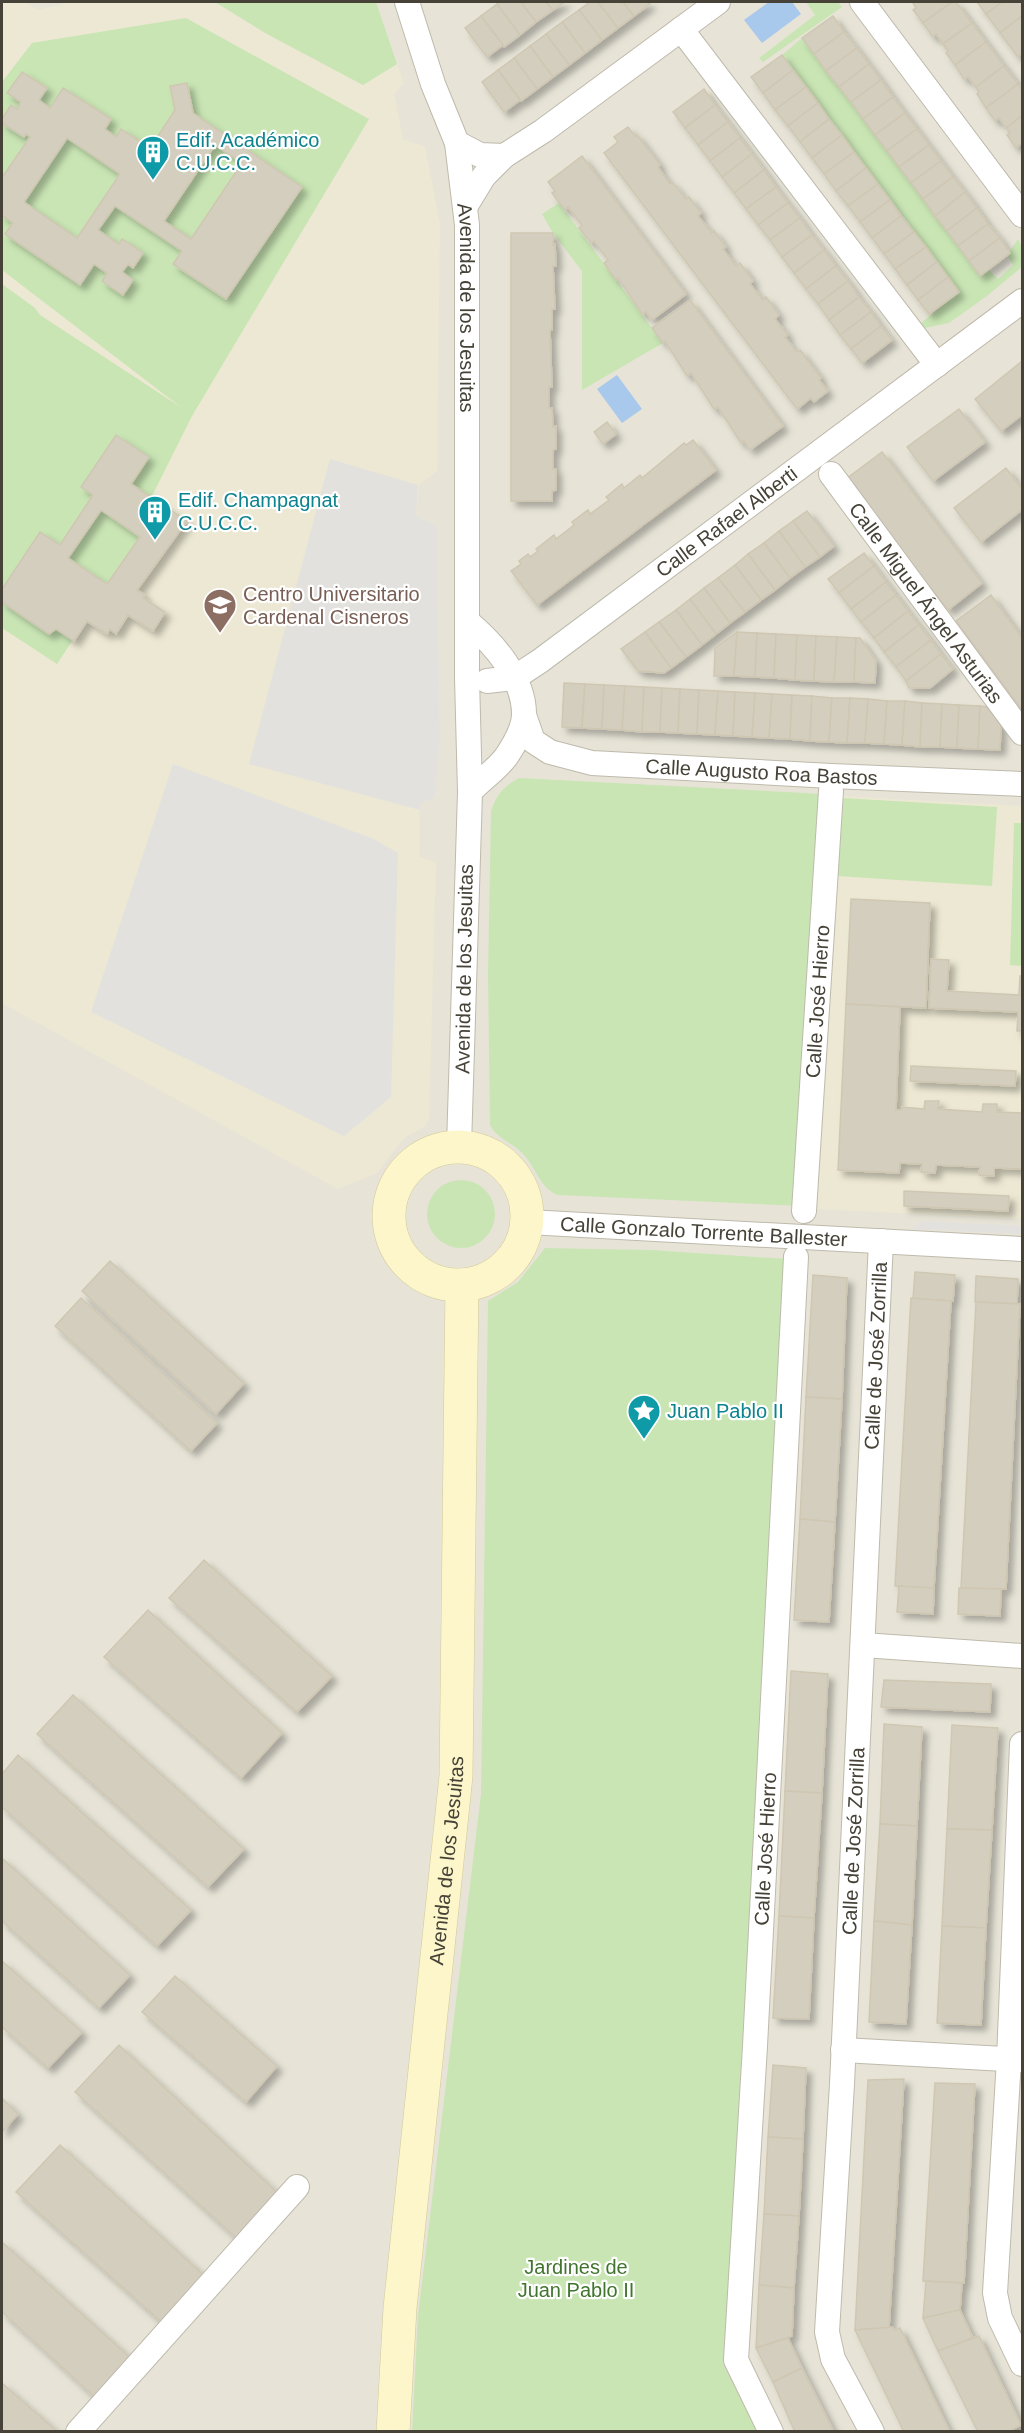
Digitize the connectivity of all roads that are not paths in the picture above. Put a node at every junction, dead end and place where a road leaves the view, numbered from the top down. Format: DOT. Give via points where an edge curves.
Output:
graph roads {
  1 [pos="407,2"];
  2 [pos="718,2"];
  3 [pos="862,2"];
  4 [pos="681,29"];
  5 [pos="457,143"];
  6 [pos="504,156"];
  7 [pos="465,207"];
  8 [pos="1023,215"];
  9 [pos="1023,301"];
  10 [pos="937,365"];
  11 [pos="831,474"];
  12 [pos="468,622"];
  13 [pos="477,680"];
  14 [pos="519,696"];
  15 [pos="1023,733"];
  16 [pos="1023,784"];
  17 [pos="831,791"];
  18 [pos="470,792"];
  19 [pos="459,1146"];
  20 [pos="804,1211"];
  21 [pos="528,1222"];
  22 [pos="881,1241"];
  23 [pos="1023,1249"];
  24 [pos="796,1257"];
  25 [pos="462,1285"];
  26 [pos="863,1645"];
  27 [pos="1023,1656"];
  28 [pos="1023,1744"];
  29 [pos="843,2050"];
  30 [pos="1016,2060"];
  31 [pos="297,2187"];
  32 [pos="1023,2364"];
  33 [pos="78,2432"];
  34 [pos="393,2432"];
  35 [pos="771,2432"];
  36 [pos="872,2432"];
  1 -- 5 [label="street, Avenida de los Jesuitas"];
  2 -- 4 [label="street"];
  3 -- 8 [label="street"];
  4 -- 6 [label="street"];
  4 -- 10 [label="street"];
  5 -- 6 [label="street" via="480,155"];
  5 -- 7 [label="street, Avenida de los Jesuitas"];
  6 -- 7 [label="street" via="484,176"];
  7 -- 12 [label="street, Avenida de los Jesuitas"];
  9 -- 10 [label="street, Calle Rafael Alberti"];
  10 -- 14 [label="street, Calle Rafael Alberti"];
  11 -- 15 [label="street, Calle Miguel Ángel Asturias"];
  12 -- 13 [label="street, Avenida de los Jesuitas"];
  12 -- 14 [label="street" via="488,639"];
  13 -- 14 [label="street"];
  13 -- 18 [label="street, Avenida de los Jesuitas"];
  14 -- 16 [label="street, Calle Augusto Roa Bastos" via="532,741 550,752 592,763"];
  14 -- 18 [label="street" via="517,738 505,758"];
  17 -- 20 [label="street, Calle José Hierro"];
  18 -- 19 [label="street, Avenida de los Jesuitas"];
  19 -- 21 [label="street" via="482,1150 502,1161 517,1178 526,1199"];
  19 -- 25 [label="street" via="437,1150 417,1160 402,1175 392,1195 389,1217 392,1239 403,1258 419,1273 440,1283"];
  21 -- 22 [label="street, Calle Gonzalo Torrente Ballester"];
  21 -- 25 [label="street" via="523,1241 499,1272"];
  22 -- 23 [label="street, Calle Gonzalo Torrente Ballester"];
  22 -- 26 [label="street, Calle de José Zorrilla"];
  24 -- 35 [label="street, Calle José Hierro" via="736,2360"];
  25 -- 34 [label="street, Avenida de los Jesuitas" via="456,1776 400,2308"];
  26 -- 27 [label="street"];
  26 -- 29 [label="street, Calle de José Zorrilla"];
  28 -- 30 [label="street"];
  29 -- 30 [label="street"];
  29 -- 36 [label="street, Calle de José Zorrilla" via="827,2332 833,2360"];
  30 -- 32 [label="street" via="995,2293 1000,2318"];
  31 -- 33 [label="street"];
}
